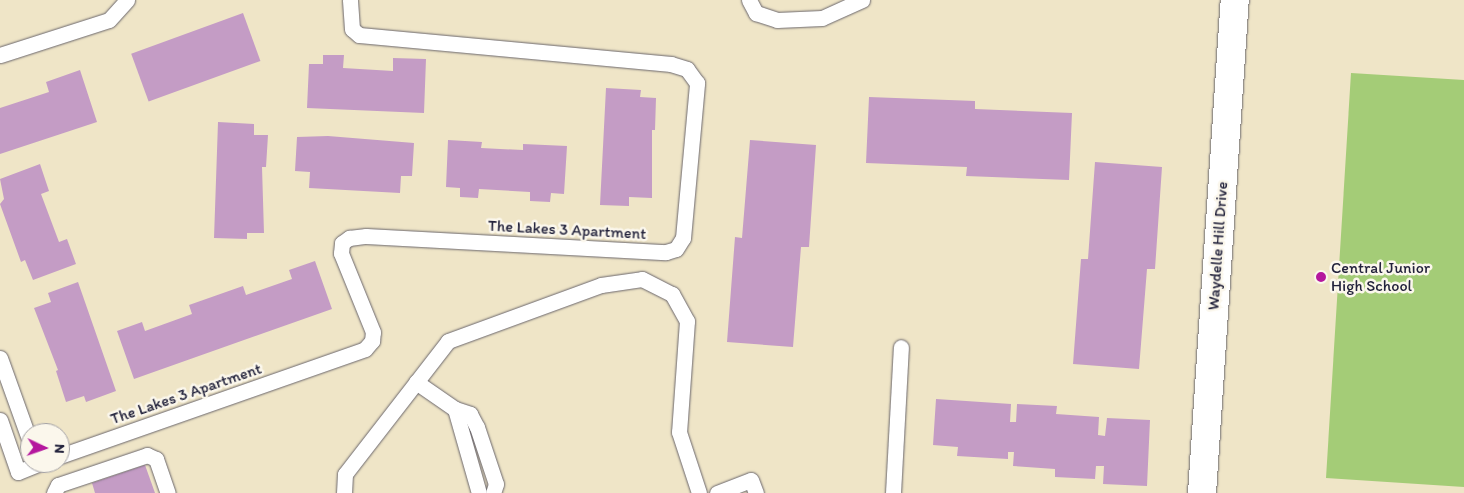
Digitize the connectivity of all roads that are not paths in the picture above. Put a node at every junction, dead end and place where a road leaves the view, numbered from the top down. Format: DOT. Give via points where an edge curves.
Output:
graph roads {
  1 [pos="127,0"];
  2 [pos="350,0"];
  3 [pos="749,0"];
  4 [pos="862,0"];
  5 [pos="1235,0"];
  6 [pos="0,55"];
  7 [pos="901,347"];
  8 [pos="0,358"];
  9 [pos="416,382"];
  10 [pos="455,409"];
  11 [pos="0,420"];
  12 [pos="23,423"];
  13 [pos="70,452"];
  14 [pos="20,471"];
  15 [pos="54,493"];
  16 [pos="168,493"];
  17 [pos="344,493"];
  18 [pos="479,493"];
  19 [pos="493,493"];
  20 [pos="699,493"];
  21 [pos="717,493"];
  22 [pos="756,493"];
  23 [pos="893,493"];
  24 [pos="1202,493"];
  1 -- 6 [label="lane" via="109,20"];
  2 -- 13 [label="lane, The Lakes 3 Apartment" via="352,29 359,35 687,68 697,83 683,238 676,249 666,252 366,236 349,238 342,242 341,253 373,332 372,341 365,349"];
  3 -- 4 [label="lane" via="756,13 777,20 822,18"];
  5 -- 24 [label="street, Waydelle Hill Drive"];
  7 -- 23 [label="lane"];
  8 -- 12 [label="lane"];
  9 -- 10 [label="lane"];
  9 -- 17 [label="lane" via="345,474"];
  9 -- 20 [label="lane" via="448,341 601,285 642,279 672,294 687,320 679,432"];
  10 -- 18 [label="lane"];
  10 -- 19 [label="lane" via="470,414 477,427 496,484"];
  11 -- 14 [label="lane"];
  15 -- 16 [label="lane" via="58,485 147,455 156,459"];
  21 -- 22 [label="lane" via="751,480"];
}
